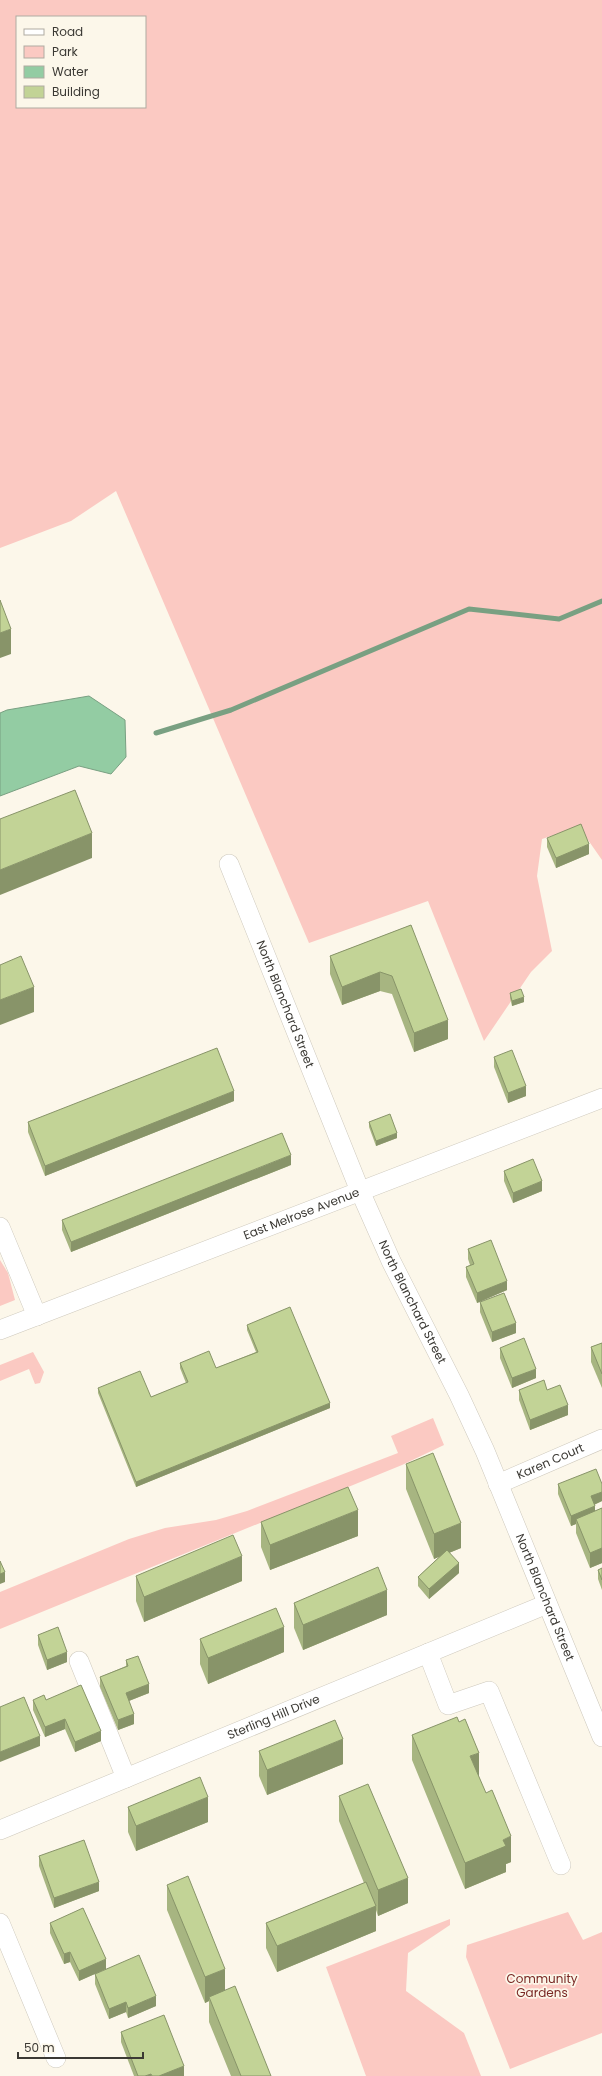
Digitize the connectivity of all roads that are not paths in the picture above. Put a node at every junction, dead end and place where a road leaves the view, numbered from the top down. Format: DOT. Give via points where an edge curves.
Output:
graph roads {
  1 [pos="229,864"];
  2 [pos="602,1098"];
  3 [pos="360,1191"];
  4 [pos="0,1227"];
  5 [pos="37,1316"];
  6 [pos="0,1330"];
  7 [pos="602,1439"];
  8 [pos="498,1484"];
  9 [pos="547,1604"];
  10 [pos="428,1653"];
  11 [pos="79,1661"];
  12 [pos="602,1737"];
  13 [pos="126,1778"];
  14 [pos="0,1830"];
  15 [pos="561,1865"];
  16 [pos="0,1922"];
  17 [pos="56,2058"];
  1 -- 3 [label="street, North Blanchard Street"];
  2 -- 3 [label="street, East Melrose Avenue"];
  3 -- 5 [label="street, East Melrose Avenue"];
  3 -- 8 [label="street, North Blanchard Street" via="391,1261 459,1395"];
  4 -- 5 [label="street"];
  5 -- 6 [label="street, East Melrose Avenue"];
  7 -- 8 [label="street, Karen Court"];
  8 -- 9 [label="street, North Blanchard Street"];
  9 -- 10 [label="street, Sterling Hill Drive"];
  9 -- 12 [label="street, North Blanchard Street"];
  10 -- 13 [label="street, Sterling Hill Drive"];
  10 -- 15 [label="street" via="448,1705 489,1691"];
  11 -- 13 [label="street"];
  13 -- 14 [label="street, Sterling Hill Drive"];
  16 -- 17 [label="street"];
}
